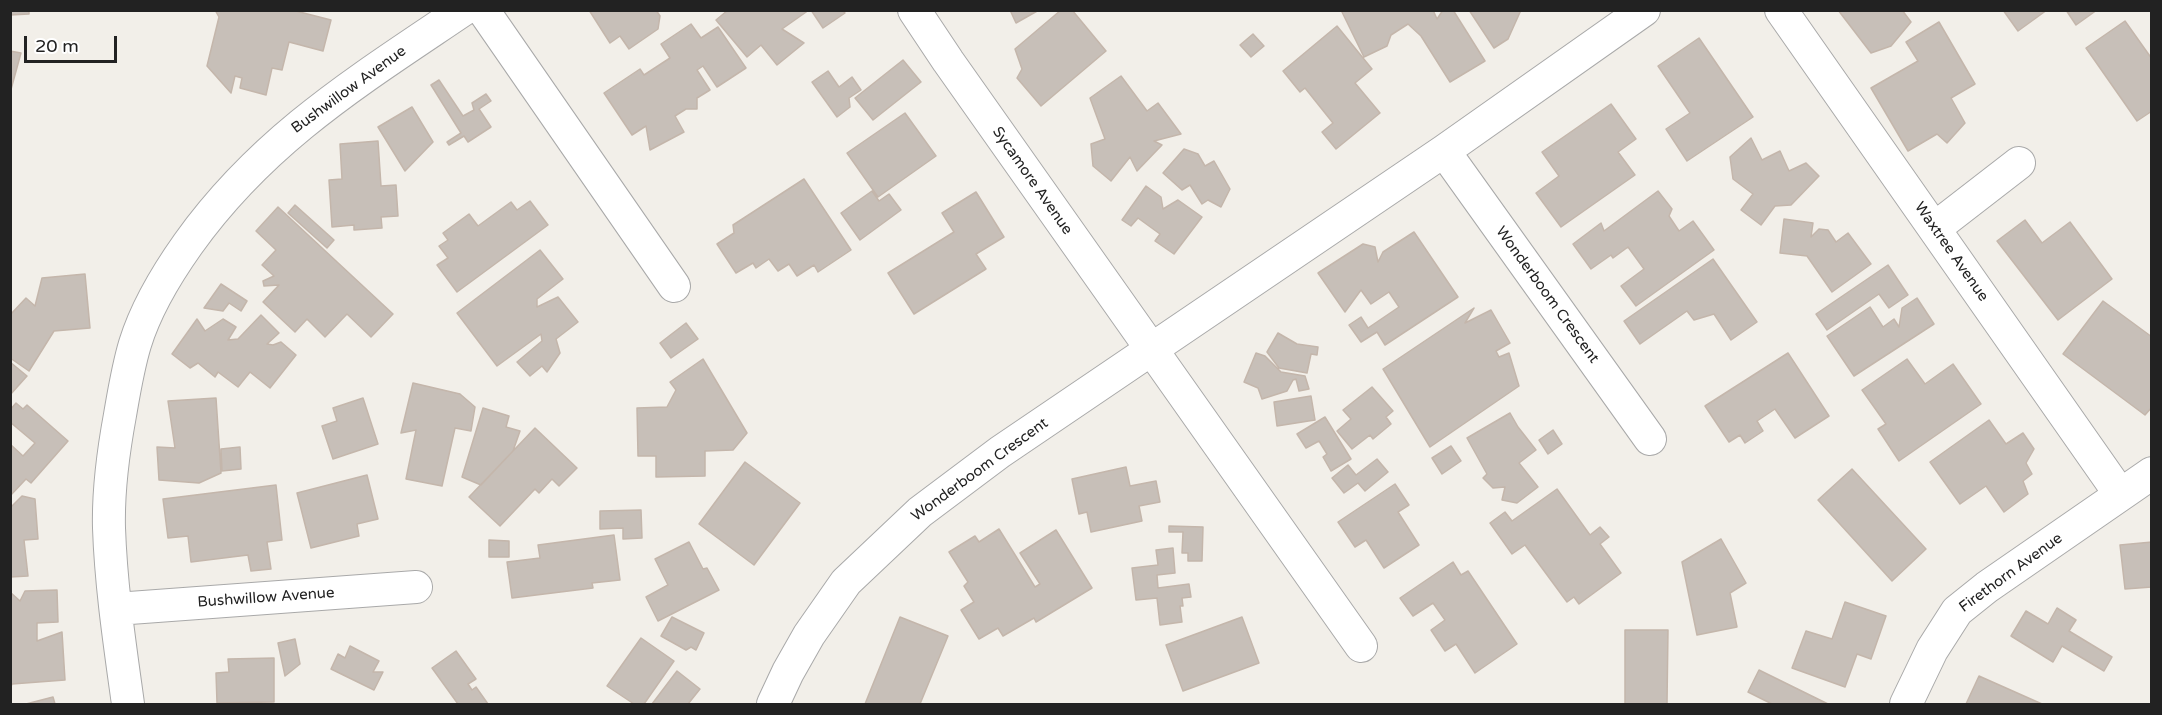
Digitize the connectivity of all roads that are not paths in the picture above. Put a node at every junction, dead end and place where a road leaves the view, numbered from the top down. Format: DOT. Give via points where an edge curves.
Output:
graph roads {
  1 [pos="463,10"];
  2 [pos="483,10"];
  3 [pos="914,10"];
  4 [pos="1644,10"];
  5 [pos="1781,10"];
  6 [pos="1444,151"];
  7 [pos="2019,163"];
  8 [pos="1935,228"];
  9 [pos="674,286"];
  10 [pos="1151,350"];
  11 [pos="1650,439"];
  12 [pos="2151,473"];
  13 [pos="2120,494"];
  14 [pos="416,587"];
  15 [pos="116,609"];
  16 [pos="1361,646"];
  17 [pos="128,705"];
  18 [pos="773,705"];
  19 [pos="1906,705"];
  1 -- 15 [label="street, Bushwillow Avenue" via="332,99 285,136 210,213 162,280 135,343 112,460 109,527"];
  2 -- 9 [label="street"];
  3 -- 10 [label="street, Sycamore Avenue"];
  4 -- 6 [label="street, Wonderboom Crescent"];
  5 -- 8 [label="street, Waxtree Avenue"];
  6 -- 10 [label="street, Wonderboom Crescent"];
  6 -- 11 [label="street, Wonderboom Crescent"];
  7 -- 8 [label="street"];
  8 -- 13 [label="street, Waxtree Avenue"];
  10 -- 16 [label="street"];
  10 -- 18 [label="street, Wonderboom Crescent" via="1000,452 895,535 846,582 809,635"];
  12 -- 13 [label="street, Firethorn Avenue"];
  13 -- 19 [label="street, Firethorn Avenue" via="1957,611 1932,650"];
  14 -- 15 [label="street, Bushwillow Avenue"];
  15 -- 17 [label="street, Bushwillow Avenue"];
}
